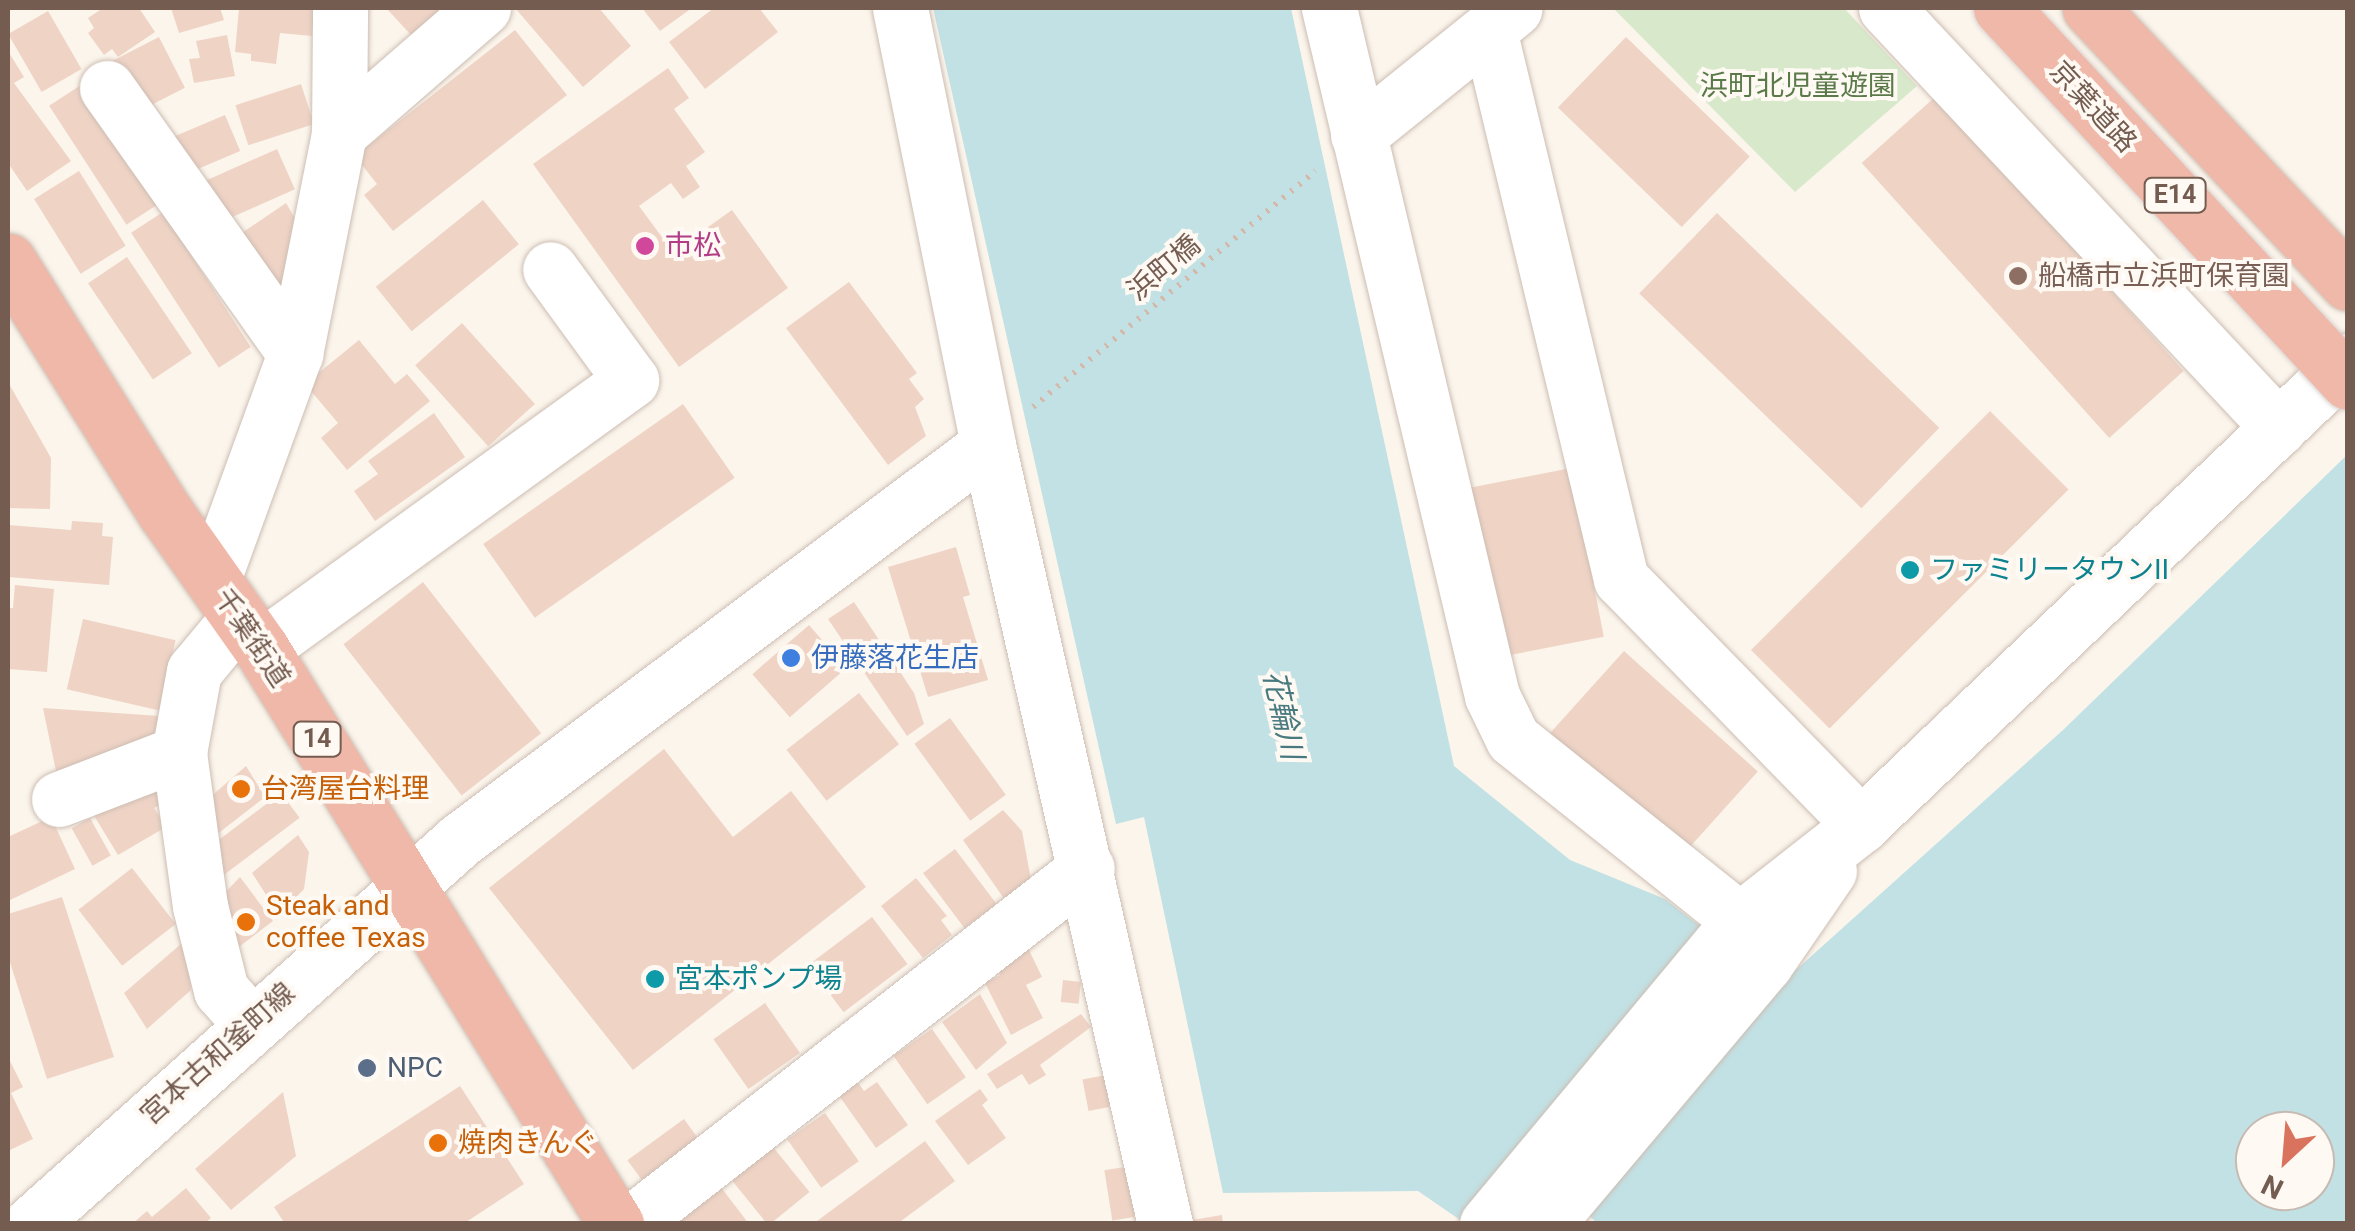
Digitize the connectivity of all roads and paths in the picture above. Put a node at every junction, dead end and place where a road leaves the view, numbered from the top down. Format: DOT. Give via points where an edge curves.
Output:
graph roads {
  1 [pos="340,8"];
  2 [pos="483,8"];
  3 [pos="900,8"];
  4 [pos="1329,8"];
  5 [pos="1886,8"];
  6 [pos="2002,8"];
  7 [pos="2090,8"];
  8 [pos="1502,19"];
  9 [pos="107,88"];
  10 [pos="340,134"];
  11 [pos="1343,148"];
  12 [pos="8,261"];
  13 [pos="550,269"];
  14 [pos="2348,283"];
  15 [pos="294,354"];
  16 [pos="2348,361"];
  17 [pos="2348,382"];
  18 [pos="1008,428"];
  19 [pos="2279,428"];
  20 [pos="238,615"];
  21 [pos="179,753"];
  22 [pos="58,799"];
  23 [pos="1861,824"];
  24 [pos="1087,868"];
  25 [pos="408,888"];
  26 [pos="1745,939"];
  27 [pos="250,1024"];
  28 [pos="31,1224"];
  29 [pos="616,1224"];
  30 [pos="630,1224"];
  31 [pos="1165,1224"];
  32 [pos="1487,1224"];
  33 [pos="1546,1224"];
  1 -- 10 [label="street"];
  2 -- 10 [label="street"];
  3 -- 18 [label="street"];
  4 -- 11 [label="street"];
  5 -- 19 [label="street"];
  6 -- 17 [label="highway, 京葉道路 / E14, bridge"];
  7 -- 14 [label="highway, E14"];
  8 -- 11 [label="street"];
  8 -- 23 [label="street" via="1621,579"];
  9 -- 15 [label="street"];
  10 -- 15 [label="street"];
  11 -- 18 [label="path, 浜町橋"];
  11 -- 26 [label="street" via="1492,696 1514,739"];
  12 -- 20 [label="highway, 千葉街道 / 14"];
  13 -- 20 [label="street" via="630,380"];
  15 -- 20 [label="street"];
  16 -- 19 [label="street"];
  18 -- 24 [label="street"];
  18 -- 25 [label="street, 宮本古和釜町線" via="460,840"];
  19 -- 23 [label="street"];
  20 -- 21 [label="street" via="194,670"];
  20 -- 25 [label="highway, 千葉街道 / 14"];
  21 -- 22 [label="street"];
  21 -- 27 [label="street" via="200,906 220,990"];
  23 -- 26 [label="street"];
  24 -- 30 [label="street"];
  24 -- 31 [label="street"];
  25 -- 27 [label="street, 宮本古和釜町線"];
  25 -- 29 [label="highway, 千葉街道 / 14"];
  26 -- 32 [label="street"];
  26 -- 33 [label="street"];
  27 -- 28 [label="street, 宮本古和釜町線"];
}
